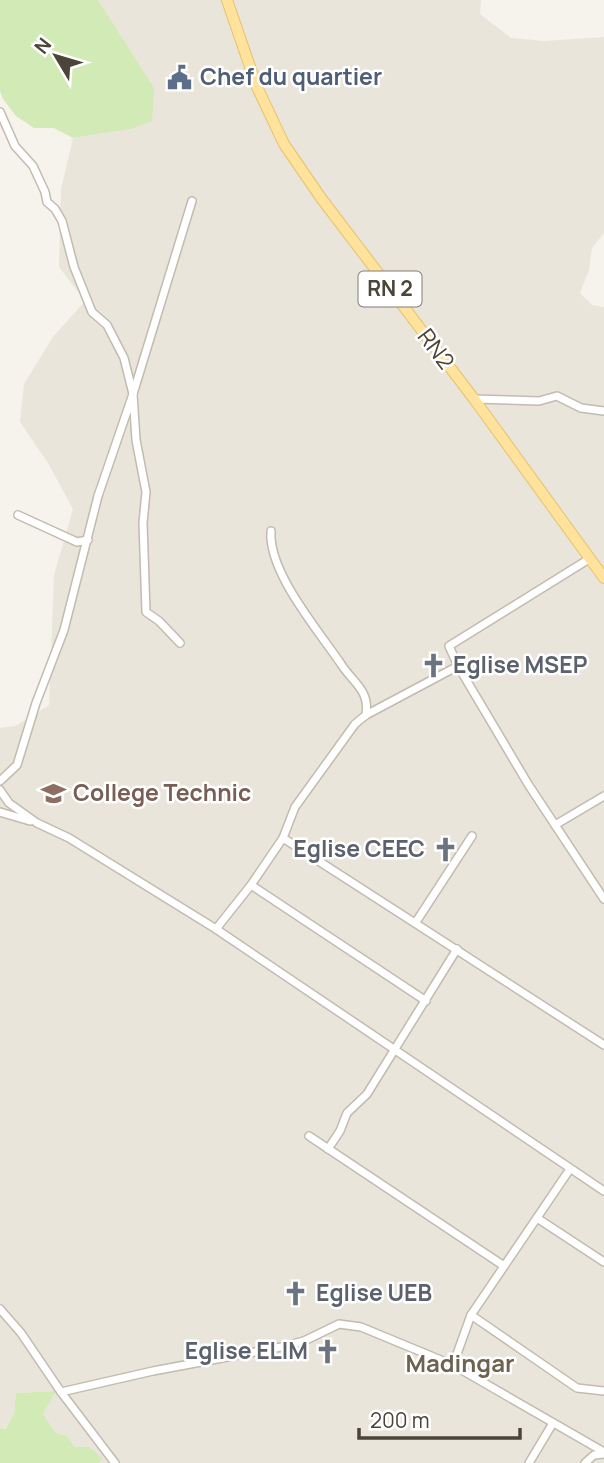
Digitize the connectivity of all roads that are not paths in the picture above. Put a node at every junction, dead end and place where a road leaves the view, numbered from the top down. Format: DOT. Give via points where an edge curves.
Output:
graph roads {
  1 [pos="227,0"];
  2 [pos="0,112"];
  3 [pos="192,201"];
  4 [pos="133,394"];
  5 [pos="474,399"];
  6 [pos="604,411"];
  7 [pos="18,515"];
  8 [pos="271,531"];
  9 [pos="88,540"];
  10 [pos="589,559"];
  11 [pos="604,578"];
  12 [pos="180,643"];
  13 [pos="458,666"];
  14 [pos="366,715"];
  15 [pos="0,781"];
  16 [pos="0,790"];
  17 [pos="604,796"];
  18 [pos="0,812"];
  19 [pos="37,823"];
  20 [pos="555,825"];
  21 [pos="472,836"];
  22 [pos="283,838"];
  23 [pos="251,885"];
  24 [pos="604,898"];
  25 [pos="416,922"];
  26 [pos="216,929"];
  27 [pos="457,949"];
  28 [pos="426,1000"];
  29 [pos="604,1045"];
  30 [pos="394,1049"];
  31 [pos="309,1136"];
  32 [pos="328,1149"];
  33 [pos="570,1169"];
  34 [pos="604,1191"];
  35 [pos="537,1218"];
  36 [pos="604,1262"];
  37 [pos="504,1266"];
  38 [pos="0,1309"];
  39 [pos="471,1315"];
  40 [pos="453,1365"];
  41 [pos="604,1391"];
  42 [pos="61,1392"];
  43 [pos="553,1423"];
  44 [pos="604,1453"];
  45 [pos="115,1463"];
  46 [pos="528,1463"];
  47 [pos="584,1463"];
  1 -- 5 [label="main road, RN2 / RN 2" via="257,87 284,144"];
  2 -- 4 [label="street" via="15,146 33,166 47,202 62,221 92,312 107,325 124,358"];
  3 -- 4 [label="street"];
  4 -- 9 [label="street"];
  4 -- 12 [label="street" via="146,492 146,612"];
  5 -- 6 [label="street" via="539,401 557,396 580,408"];
  5 -- 10 [label="main road, RN2 / RN 2"];
  7 -- 9 [label="street" via="78,542"];
  8 -- 14 [label="street" via="271,547 295,598 360,687 368,703"];
  9 -- 15 [label="street" via="64,630 17,765"];
  10 -- 11 [label="main road, RN2 / RN 2"];
  10 -- 13 [label="street" via="449,646"];
  13 -- 14 [label="street"];
  13 -- 20 [label="street"];
  14 -- 22 [label="street" via="295,807"];
  16 -- 19 [label="street" via="9,803"];
  17 -- 20 [label="street"];
  18 -- 19 [label="street"];
  19 -- 26 [label="street"];
  20 -- 24 [label="street"];
  21 -- 25 [label="street"];
  22 -- 23 [label="street"];
  22 -- 25 [label="street"];
  23 -- 26 [label="street"];
  23 -- 28 [label="street"];
  25 -- 27 [label="street"];
  26 -- 30 [label="street"];
  27 -- 28 [label="street"];
  27 -- 29 [label="street"];
  28 -- 30 [label="street"];
  30 -- 32 [label="street" via="367,1094 347,1113"];
  30 -- 33 [label="street"];
  31 -- 32 [label="street"];
  32 -- 37 [label="street"];
  33 -- 34 [label="street"];
  33 -- 35 [label="street"];
  35 -- 36 [label="street"];
  35 -- 37 [label="street"];
  37 -- 39 [label="street"];
  38 -- 42 [label="street"];
  39 -- 40 [label="street"];
  39 -- 41 [label="street" via="577,1388"];
  40 -- 42 [label="street" via="361,1327 339,1324 281,1347"];
  40 -- 43 [label="street"];
  42 -- 45 [label="street"];
  43 -- 44 [label="street"];
  43 -- 46 [label="street"];
  44 -- 47 [label="street"];
}
